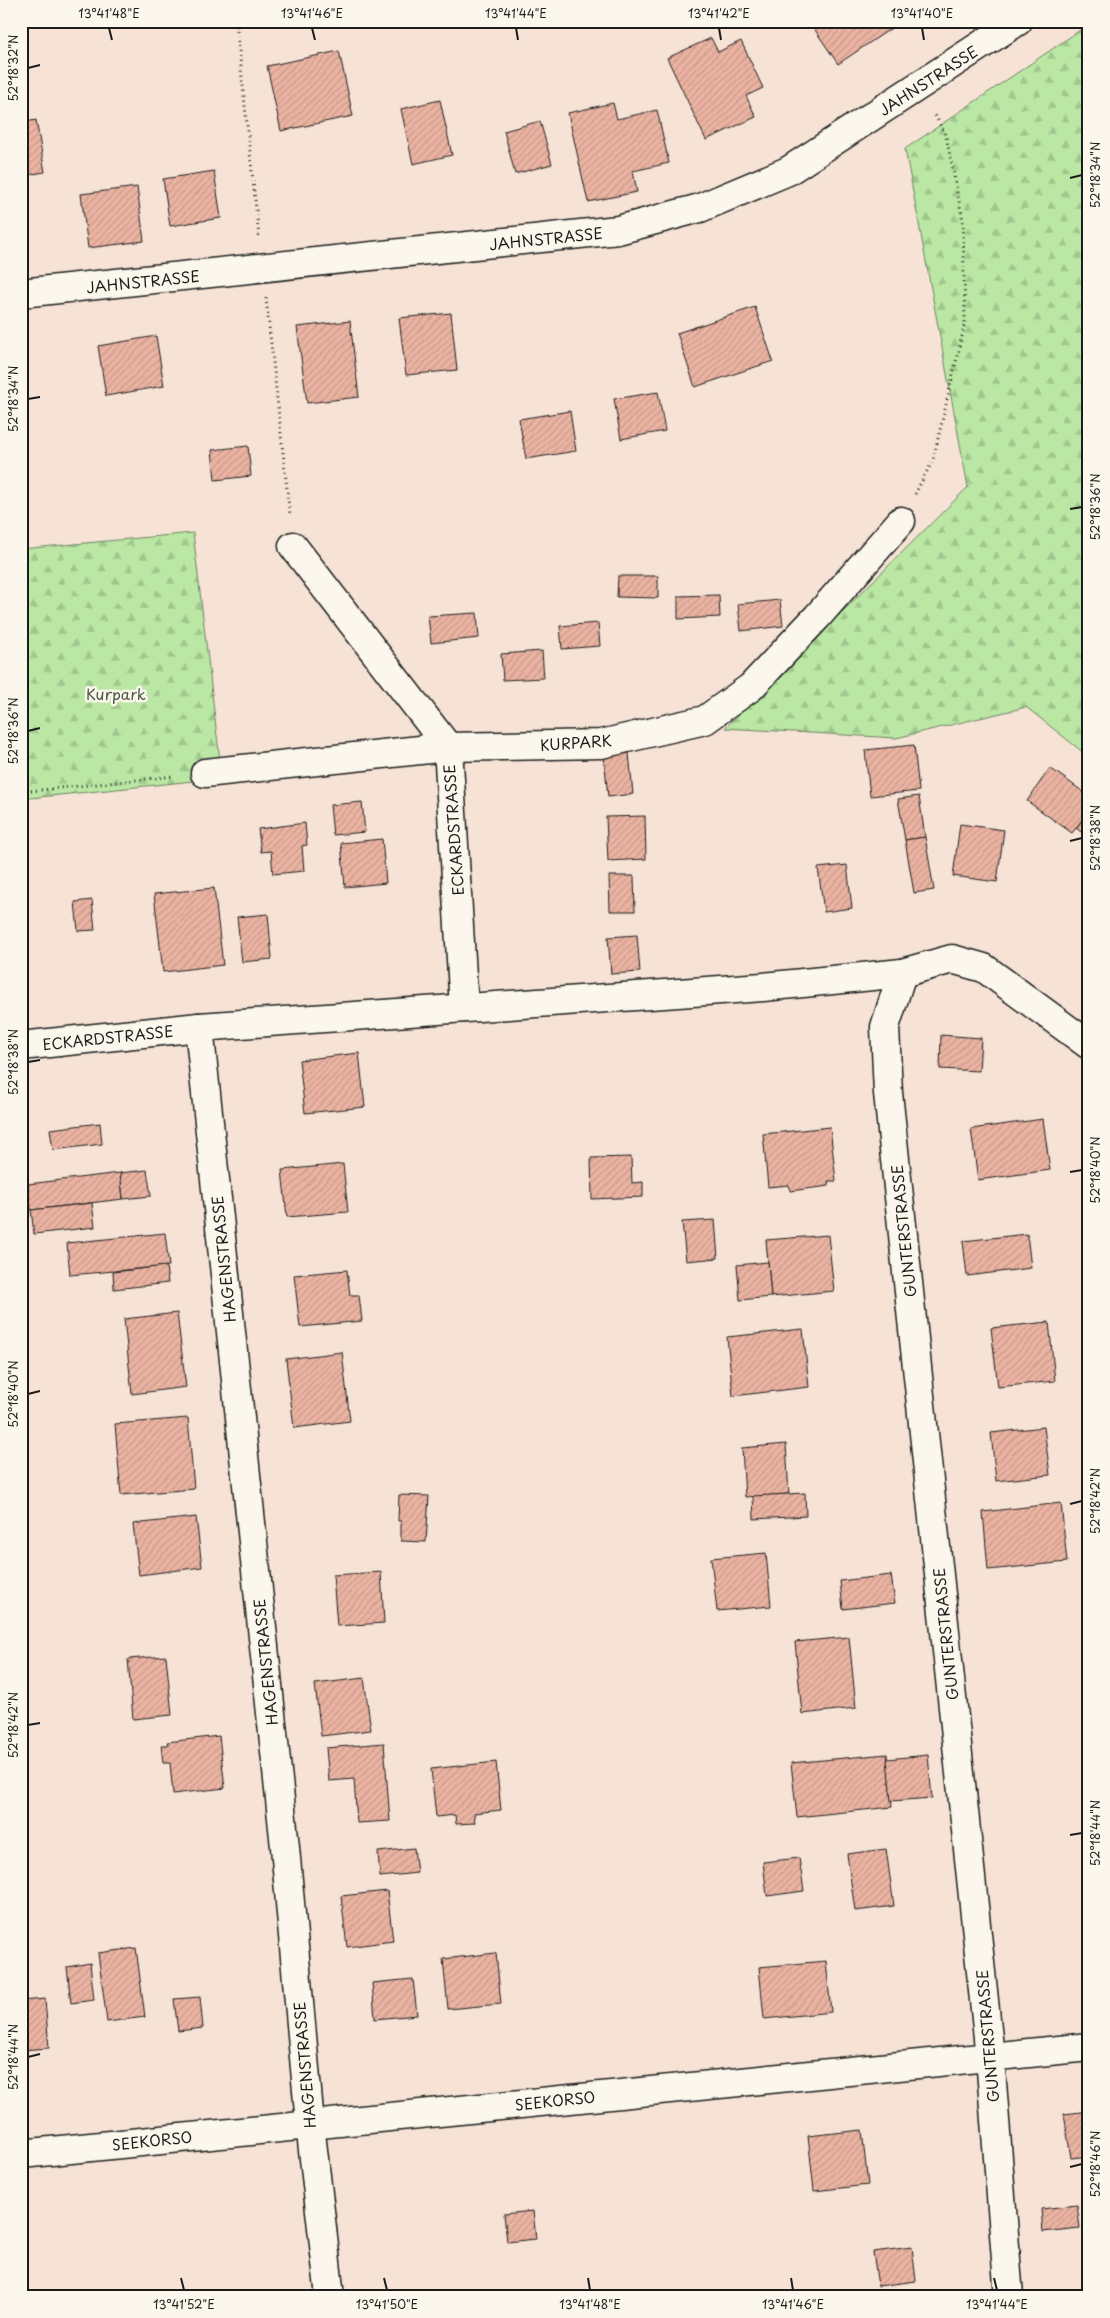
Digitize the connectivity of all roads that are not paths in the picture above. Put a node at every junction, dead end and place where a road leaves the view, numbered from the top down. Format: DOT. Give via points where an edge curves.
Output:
graph roads {
  1 [pos="1018,21"];
  2 [pos="21,293"];
  3 [pos="901,521"];
  4 [pos="294,546"];
  5 [pos="448,747"];
  6 [pos="204,773"];
  7 [pos="902,973"];
  8 [pos="464,1008"];
  9 [pos="199,1027"];
  10 [pos="1089,1045"];
  11 [pos="21,1046"];
  12 [pos="1089,2047"];
  13 [pos="990,2057"];
  14 [pos="310,2124"];
  15 [pos="21,2154"];
  16 [pos="330,2297"];
  17 [pos="1008,2297"];
  1 -- 2 [label="street, JAHNSTRASSE" via="788,171 700,208 618,230"];
  3 -- 5 [label="street, KURPARK" via="751,687 705,720 601,744"];
  4 -- 5 [label="street"];
  5 -- 6 [label="street, ECKARDSTRASSE"];
  5 -- 8 [label="street, ECKARDSTRASSE"];
  7 -- 8 [label="street, ECKARDSTRASSE" via="764,987"];
  7 -- 10 [label="street, ECKARDSTRASSE" via="952,959 984,968"];
  7 -- 13 [label="street, GUNTERSTRASSE" via="885,1026 888,1093"];
  8 -- 9 [label="street, ECKARDSTRASSE"];
  9 -- 11 [label="street, ECKARDSTRASSE"];
  9 -- 14 [label="street, HAGENSTRASSE" via="285,1847"];
  12 -- 13 [label="street, SEEKORSO"];
  13 -- 14 [label="street, SEEKORSO"];
  13 -- 17 [label="street, GUNTERSTRASSE"];
  14 -- 15 [label="street, SEEKORSO"];
  14 -- 16 [label="street, HAGENSTRASSE"];
}
